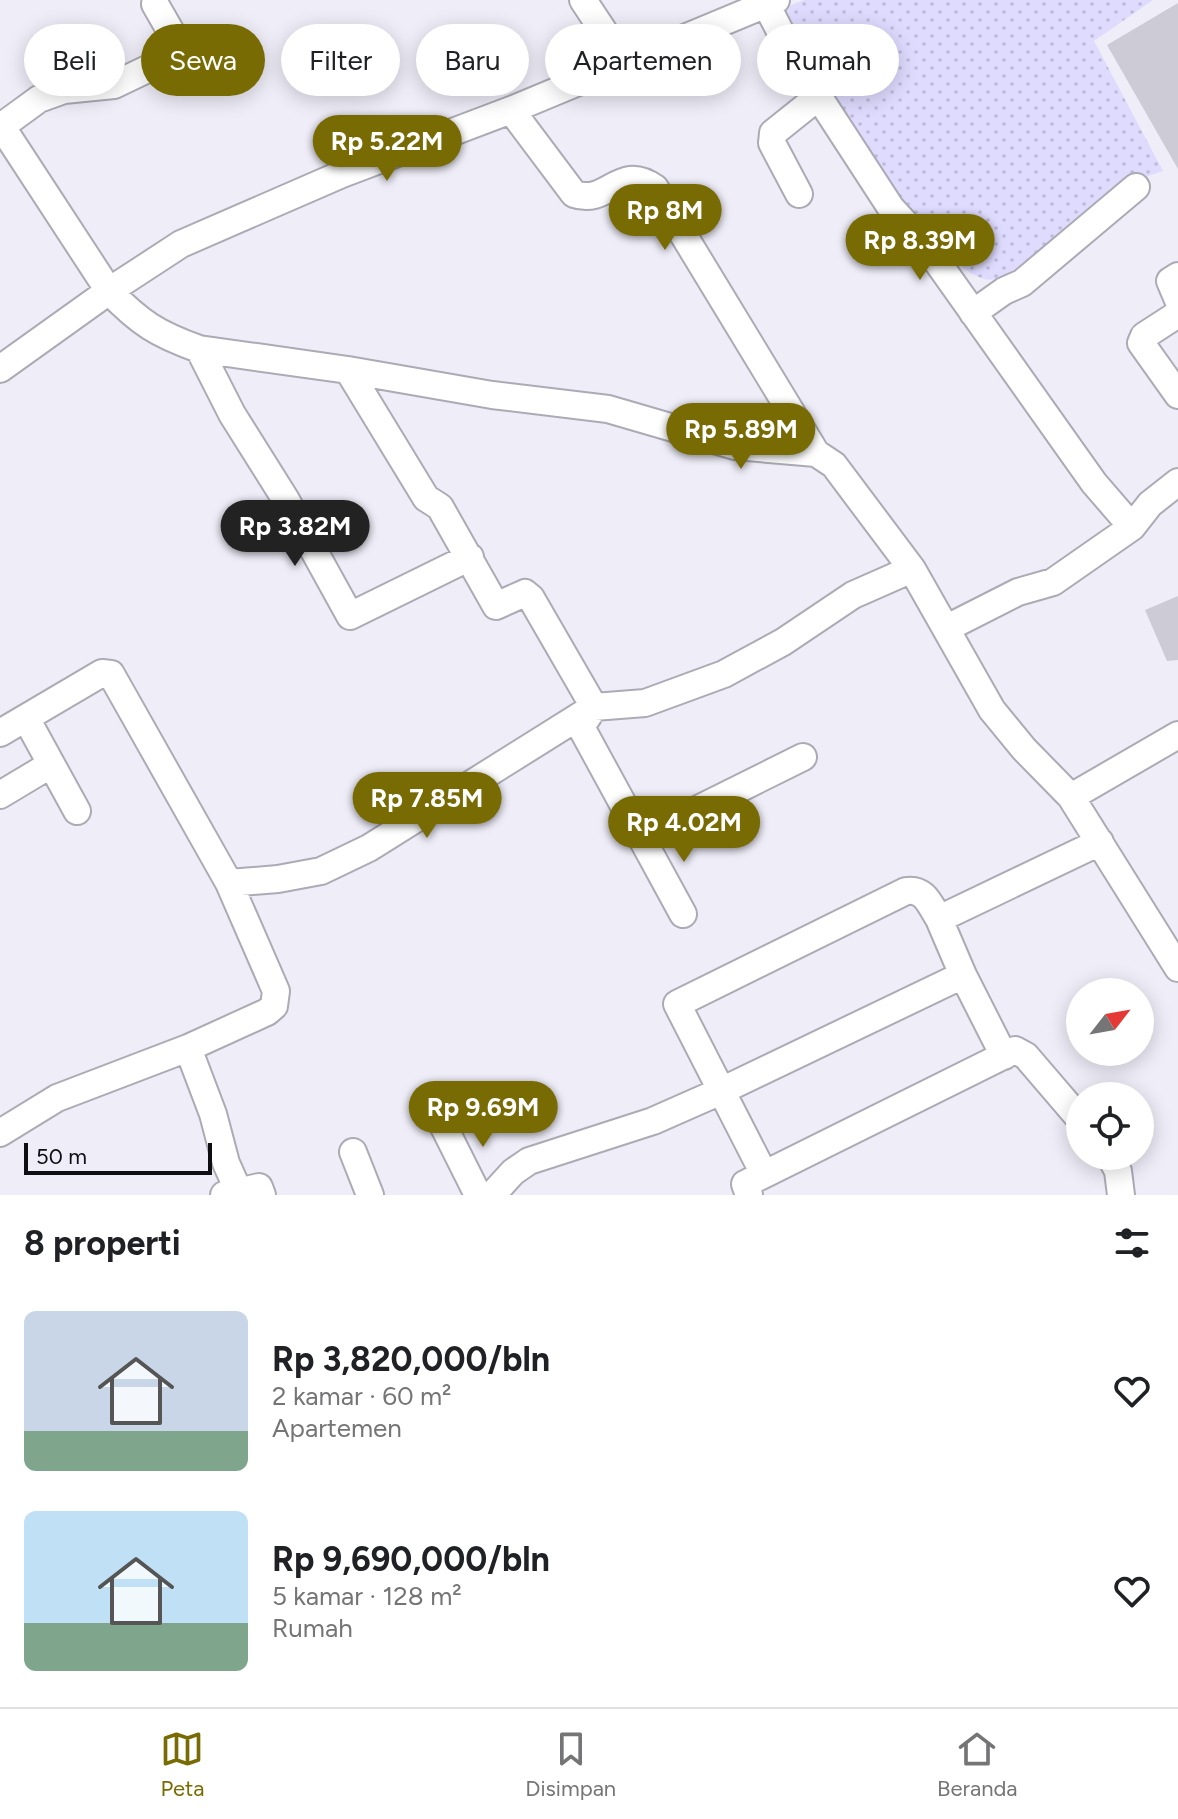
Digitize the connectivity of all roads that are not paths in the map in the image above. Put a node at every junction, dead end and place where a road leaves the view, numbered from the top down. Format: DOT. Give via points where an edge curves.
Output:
graph roads {
  1 [pos="583,0"];
  2 [pos="771,2"];
  3 [pos="155,4"];
  4 [pos="599,24"];
  5 [pos="717,24"];
  6 [pos="545,96"];
  7 [pos="818,97"];
  8 [pos="511,110"];
  9 [pos="1,125"];
  10 [pos="1136,187"];
  11 [pos="799,194"];
  12 [pos="1178,276"];
  13 [pos="109,291"];
  14 [pos="1178,300"];
  15 [pos="973,313"];
  16 [pos="1178,314"];
  17 [pos="199,349"];
  18 [pos="0,369"];
  19 [pos="348,370"];
  20 [pos="1178,395"];
  21 [pos="816,453"];
  22 [pos="1178,482"];
  23 [pos="1132,527"];
  24 [pos="470,557"];
  25 [pos="912,569"];
  26 [pos="947,628"];
  27 [pos="594,707"];
  28 [pos="26,718"];
  29 [pos="0,733"];
  30 [pos="1178,735"];
  31 [pos="803,757"];
  32 [pos="45,768"];
  33 [pos="0,795"];
  34 [pos="1071,797"];
  35 [pos="77,811"];
  36 [pos="642,837"];
  37 [pos="1100,842"];
  38 [pos="229,883"];
  39 [pos="683,914"];
  40 [pos="939,919"];
  41 [pos="1178,968"];
  42 [pos="963,975"];
  43 [pos="188,1048"];
  44 [pos="1004,1056"];
  45 [pos="721,1091"];
  46 [pos="1066,1103"];
  47 [pos="443,1125"];
  48 [pos="0,1133"];
  49 [pos="353,1152"];
  50 [pos="1117,1170"];
  51 [pos="757,1185"];
  52 [pos="241,1193"];
  53 [pos="370,1195"];
  54 [pos="478,1195"];
  55 [pos="492,1195"];
  56 [pos="1121,1195"];
  1 -- 4 [label="street"];
  2 -- 5 [label="street"];
  2 -- 7 [label="street" via="784,42"];
  3 -- 9 [label="street" via="175,39 175,50 160,63 114,85 64,90 39,99"];
  6 -- 8 [label="street"];
  7 -- 11 [label="street" via="773,133 772,143"];
  7 -- 15 [label="street" via="891,208 926,246"];
  8 -- 13 [label="street" via="342,174 181,244"];
  8 -- 21 [label="street" via="574,194 593,197 628,178 655,188"];
  9 -- 13 [label="street"];
  10 -- 15 [label="street" via="1022,283"];
  12 -- 14 [label="street" via="1170,281"];
  13 -- 17 [label="street" via="152,330"];
  13 -- 18 [label="street"];
  15 -- 23 [label="street" via="1094,483"];
  16 -- 20 [label="street" via="1141,343"];
  17 -- 19 [label="street"];
  17 -- 24 [label="street" via="350,616"];
  19 -- 21 [label="street" via="608,409 735,446"];
  19 -- 24 [label="street" via="426,498 440,507"];
  21 -- 25 [label="street" via="834,465"];
  22 -- 23 [label="street"];
  23 -- 26 [label="street" via="1053,582 1018,592"];
  24 -- 27 [label="street" via="496,606 525,593 531,598"];
  25 -- 26 [label="street"];
  25 -- 27 [label="street" via="853,595 724,674 645,703"];
  26 -- 34 [label="street" via="992,710"];
  27 -- 36 [label="street" via="581,727"];
  27 -- 38 [label="street" via="369,848 321,871"];
  28 -- 29 [label="street"];
  28 -- 35 [label="street"];
  28 -- 38 [label="street" via="102,673 111,674"];
  30 -- 34 [label="street"];
  31 -- 36 [label="street"];
  32 -- 33 [label="street"];
  34 -- 37 [label="street"];
  36 -- 39 [label="street"];
  37 -- 40 [label="street"];
  37 -- 41 [label="street"];
  38 -- 43 [label="street" via="276,991 274,1006"];
  40 -- 42 [label="street"];
  40 -- 45 [label="street" via="923,893 906,891 677,1004"];
  42 -- 44 [label="street"];
  42 -- 45 [label="street"];
  43 -- 48 [label="street" via="57,1098"];
  43 -- 52 [label="street"];
  44 -- 46 [label="street" via="1015,1050 1026,1056"];
  44 -- 51 [label="street"];
  45 -- 51 [label="street"];
  45 -- 55 [label="street" via="653,1121 529,1161"];
  47 -- 54 [label="street"];
  49 -- 53 [label="street"];
  50 -- 56 [label="street"];
}
